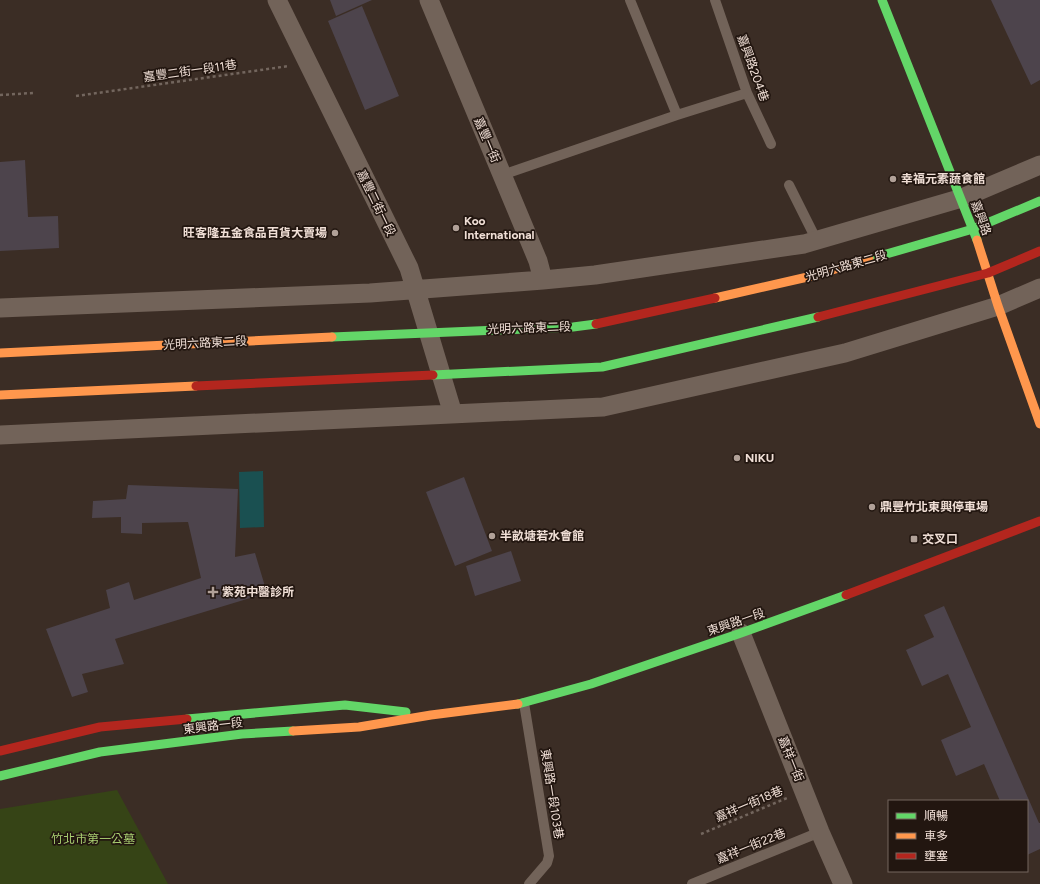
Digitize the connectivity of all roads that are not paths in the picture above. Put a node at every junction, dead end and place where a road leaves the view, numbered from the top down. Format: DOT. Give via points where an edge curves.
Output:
graph roads {
  1 [pos="277,0"];
  2 [pos="430,0"];
  3 [pos="630,0"];
  4 [pos="715,0"];
  5 [pos="882,0"];
  6 [pos="747,93"];
  7 [pos="677,115"];
  8 [pos="771,144"];
  9 [pos="1040,165"];
  10 [pos="502,174"];
  11 [pos="789,185"];
  12 [pos="962,198"];
  13 [pos="1040,201"];
  14 [pos="973,229"];
  15 [pos="816,241"];
  16 [pos="1040,251"];
  17 [pos="988,273"];
  18 [pos="543,280"];
  19 [pos="1040,288"];
  20 [pos="414,290"];
  21 [pos="998,306"];
  22 [pos="0,308"];
  23 [pos="427,332"];
  24 [pos="0,353"];
  25 [pos="442,375"];
  26 [pos="0,395"];
  27 [pos="453,414"];
  28 [pos="1040,424"];
  29 [pos="0,435"];
  30 [pos="1040,520"];
  31 [pos="741,633"];
  32 [pos="524,703"];
  33 [pos="431,715"];
  34 [pos="0,751"];
  35 [pos="0,776"];
  36 [pos="820,832"];
  37 [pos="529,884"];
  38 [pos="692,884"];
  39 [pos="843,884"];
  1 -- 20 [label="street, 嘉豐二街一段" via="408,268"];
  2 -- 10 [label="street, 嘉豐一街"];
  3 -- 7 [label="lane"];
  4 -- 6 [label="lane, 嘉興路204巷"];
  5 -- 12 [label="main road, 嘉興路"];
  6 -- 7 [label="lane"];
  6 -- 8 [label="lane, 嘉興路204巷"];
  7 -- 10 [label="lane"];
  9 -- 12 [label="street"];
  10 -- 18 [label="street, 嘉豐一街" via="538,261"];
  11 -- 15 [label="lane"];
  12 -- 14 [label="main road, 嘉興路"];
  12 -- 15 [label="street"];
  13 -- 14 [label="main road, 光明六路東二段"];
  14 -- 17 [label="main road, 嘉興路"];
  14 -- 23 [label="main road, 光明六路東二段" via="812,276 599,324"];
  15 -- 18 [label="street" via="603,274"];
  16 -- 17 [label="main road"];
  17 -- 21 [label="main road, 嘉興路"];
  17 -- 25 [label="main road" via="836,314 602,367"];
  18 -- 20 [label="street"];
  19 -- 21 [label="street"];
  20 -- 22 [label="street"];
  20 -- 23 [label="street, 嘉豐二街一段"];
  21 -- 27 [label="street" via="845,353 603,407"];
  21 -- 28 [label="main road, 嘉興路"];
  23 -- 24 [label="main road, 光明六路東二段"];
  23 -- 25 [label="street, 嘉豐二街一段"];
  25 -- 26 [label="main road"];
  25 -- 27 [label="street, 嘉豐二街一段"];
  27 -- 29 [label="street"];
  30 -- 31 [label="main road, 東興路一段" via="882,582"];
  31 -- 32 [label="main road, 東興路一段" via="591,684"];
  31 -- 36 [label="street, 嘉祥一街"];
  32 -- 33 [label="main road, 東興路一段"];
  32 -- 37 [label="lane, 東興路一段103巷" via="549,856 547,863"];
  33 -- 34 [label="main road, 東興路一段" via="345,705 100,727"];
  33 -- 35 [label="main road, 東興路一段" via="359,727 242,734 100,752"];
  36 -- 38 [label="lane, 嘉祥一街22巷"];
  36 -- 39 [label="street, 嘉祥一街"];
}
